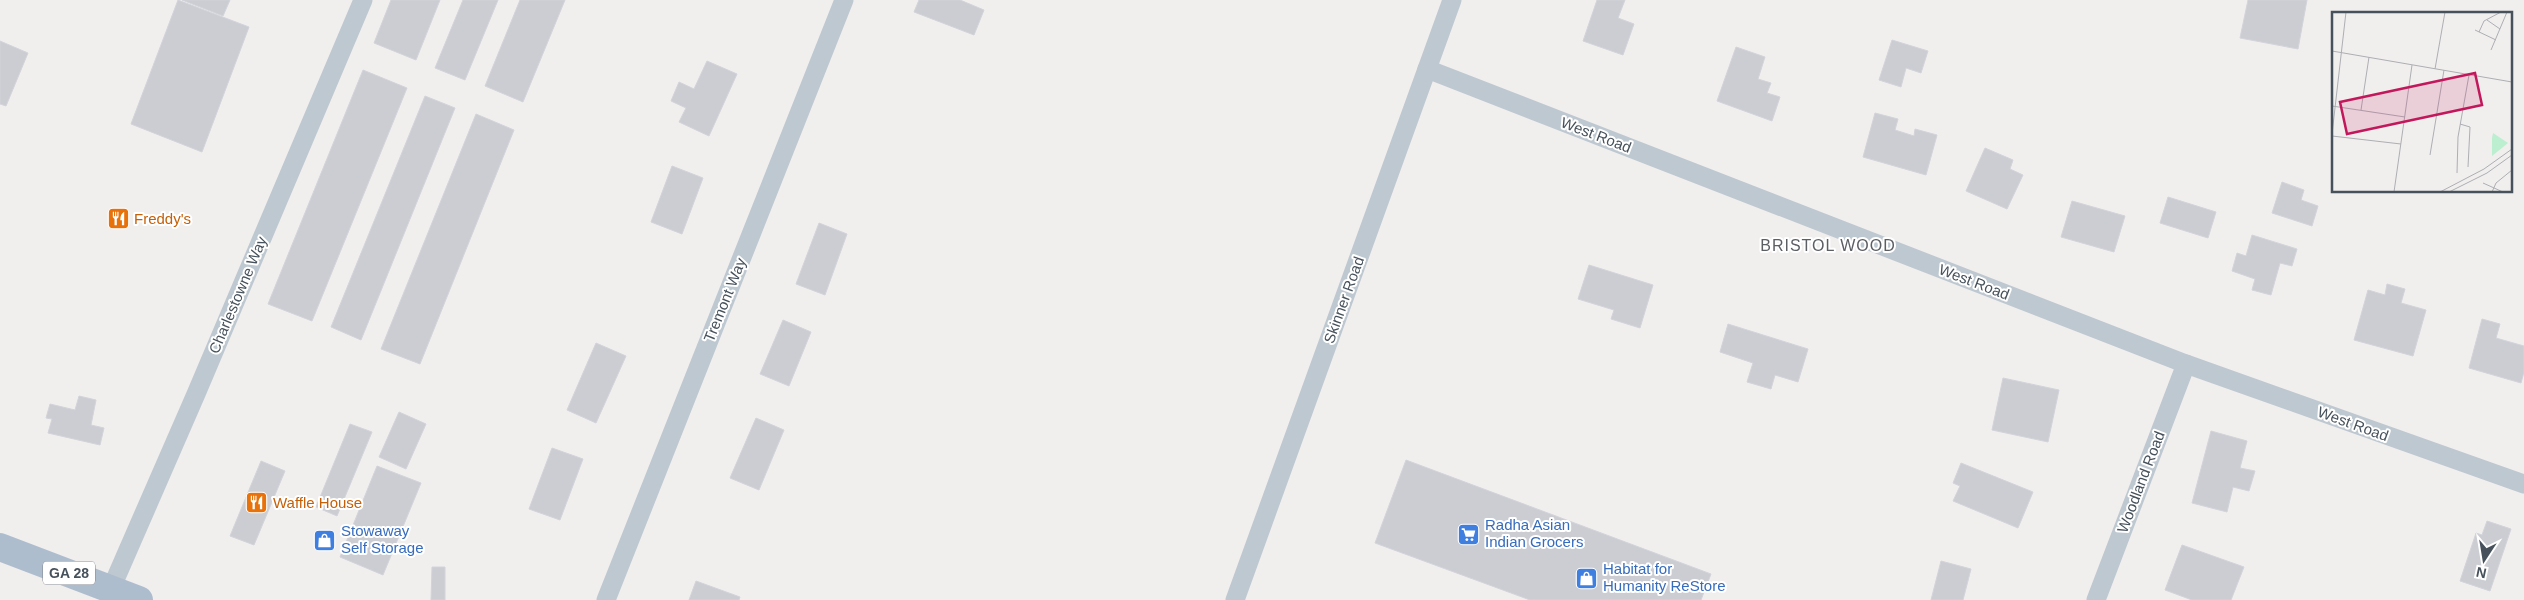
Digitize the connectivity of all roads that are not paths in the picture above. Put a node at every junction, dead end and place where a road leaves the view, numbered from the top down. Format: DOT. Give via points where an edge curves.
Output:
graph roads {
  1 [pos="363,0"];
  2 [pos="844,0"];
  3 [pos="1452,0"];
  4 [pos="1428,69"];
  5 [pos="2186,364"];
  6 [pos="2524,484"];
  7 [pos="0,547"];
  8 [pos="111,589"];
  9 [pos="139,600"];
  10 [pos="606,600"];
  11 [pos="1235,600"];
  12 [pos="2096,600"];
  1 -- 8 [label="street, Charlestowne Way"];
  2 -- 10 [label="street, Tremont Way"];
  3 -- 4 [label="street, Skinner Road"];
  4 -- 5 [label="street, West Road"];
  4 -- 11 [label="street, Skinner Road"];
  5 -- 6 [label="street, West Road"];
  5 -- 12 [label="street, Woodland Road"];
  7 -- 8 [label="main road, GA 28"];
  8 -- 9 [label="main road, GA 28"];
}
